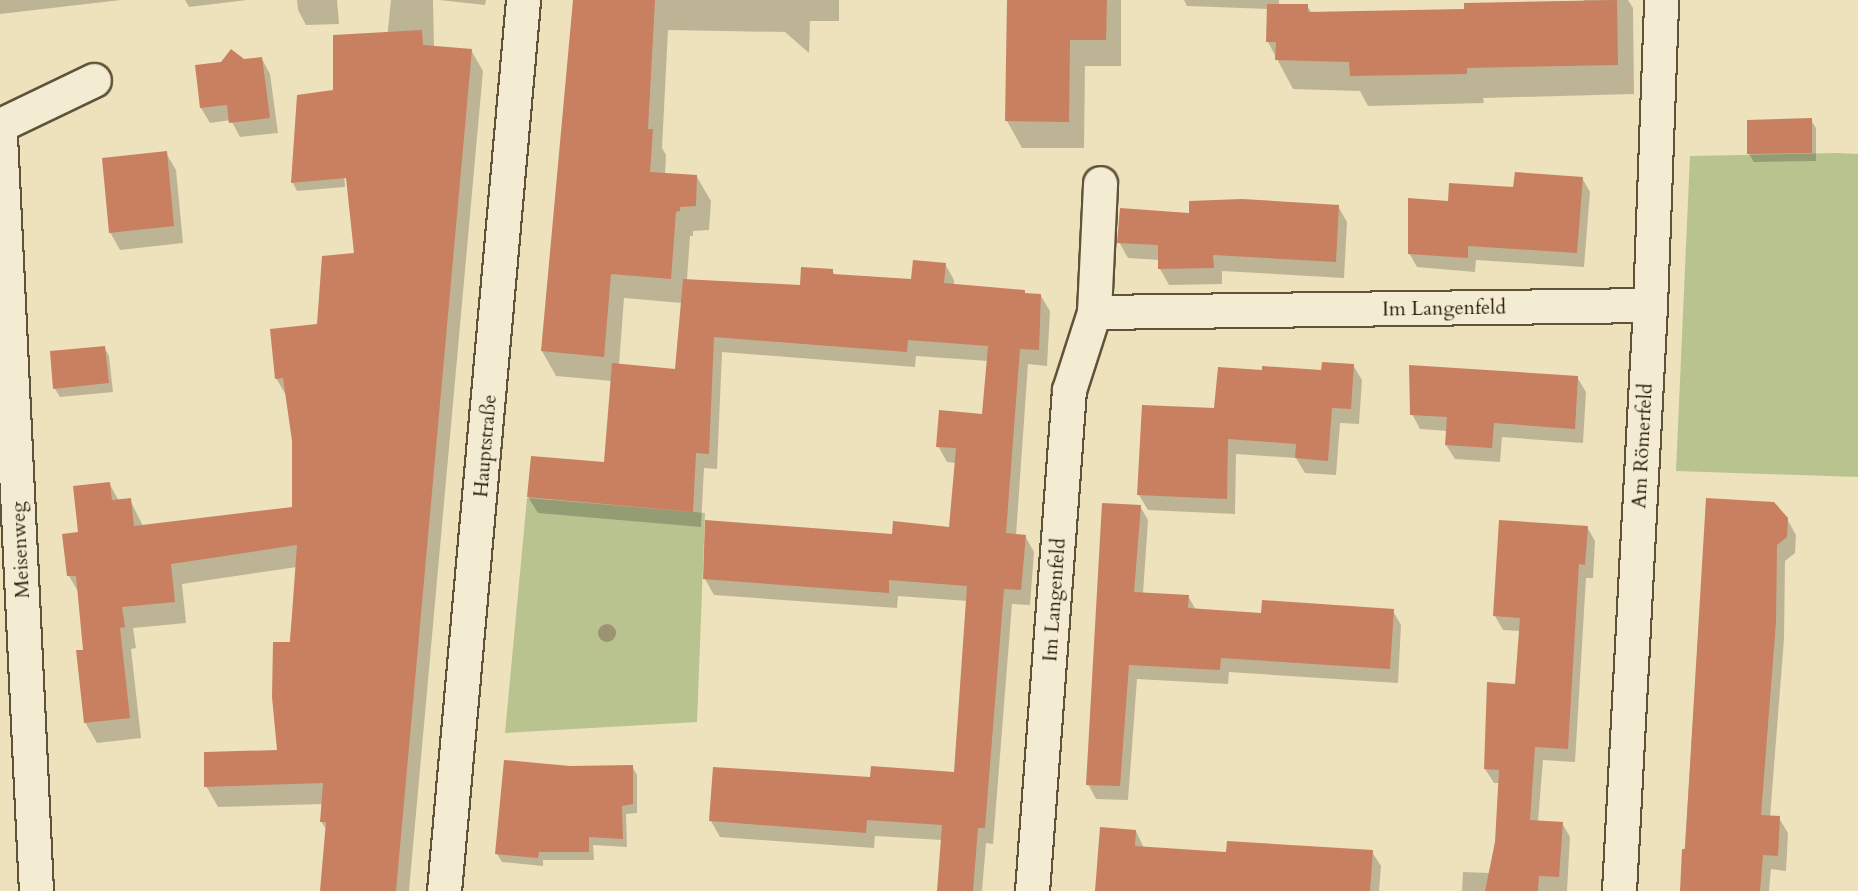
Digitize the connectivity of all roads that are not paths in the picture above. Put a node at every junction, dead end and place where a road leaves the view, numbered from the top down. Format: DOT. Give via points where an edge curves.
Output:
graph roads {
  1 [pos="523,0"];
  2 [pos="1661,0"];
  3 [pos="94,80"];
  4 [pos="0,125"];
  5 [pos="0,136"];
  6 [pos="1100,183"];
  7 [pos="1650,305"];
  8 [pos="1094,312"];
  9 [pos="36,891"];
  10 [pos="444,891"];
  11 [pos="1032,891"];
  12 [pos="1619,891"];
  1 -- 10 [label="street, Hauptstraße"];
  2 -- 7 [label="street, Am Römerfeld"];
  3 -- 4 [label="street"];
  5 -- 9 [label="street, Meisenweg"];
  6 -- 8 [label="street, Im Langenfeld"];
  7 -- 8 [label="street, Im Langenfeld"];
  7 -- 12 [label="street, Am Römerfeld"];
  8 -- 11 [label="street, Im Langenfeld" via="1069,390"];
}
